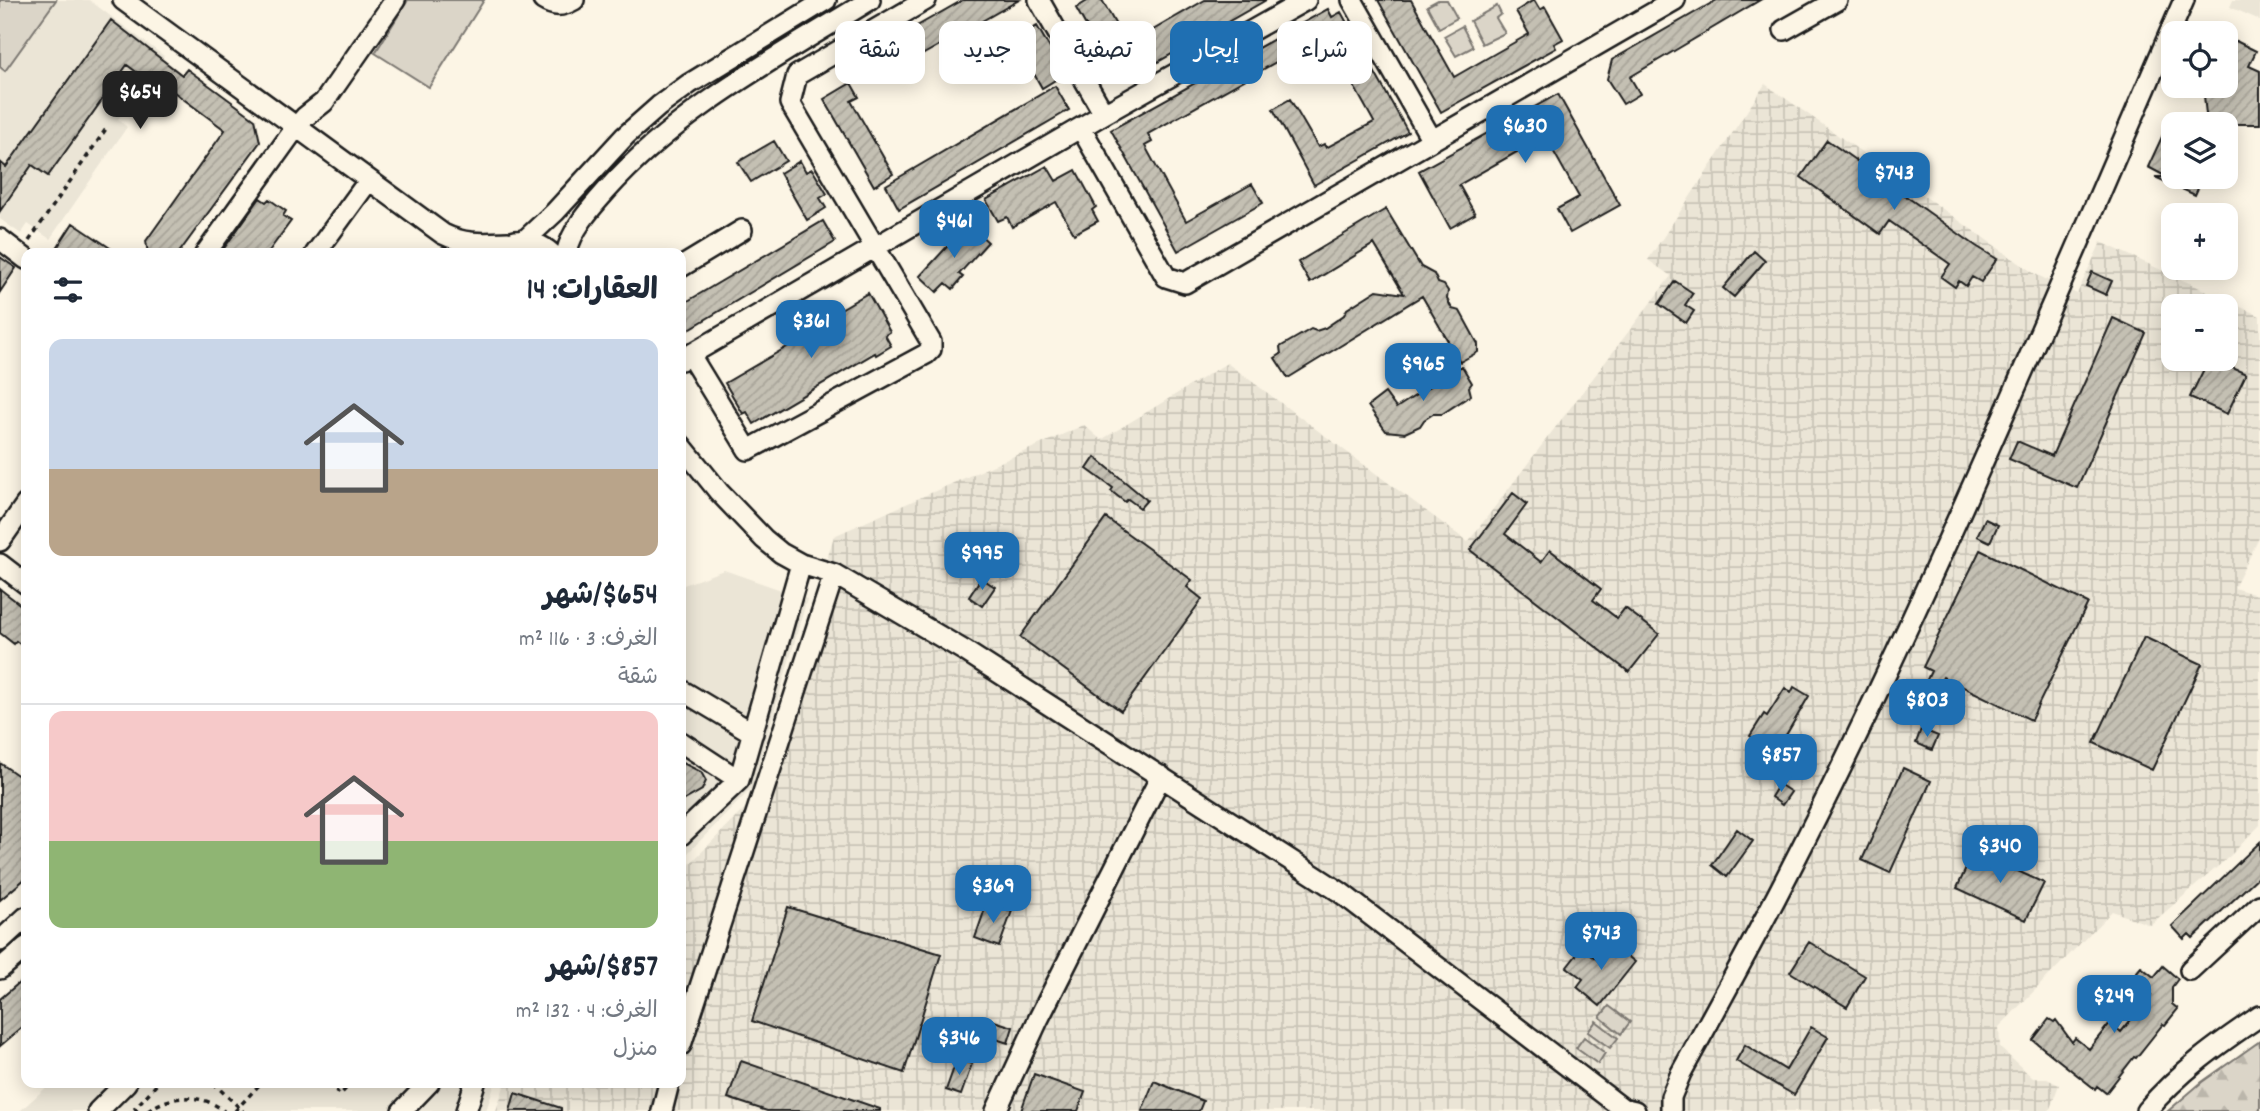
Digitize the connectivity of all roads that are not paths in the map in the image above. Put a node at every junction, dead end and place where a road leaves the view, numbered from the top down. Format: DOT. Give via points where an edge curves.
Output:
graph roads {
  1 [pos="123,0"];
  2 [pos="396,0"];
  3 [pos="543,0"];
  4 [pos="574,0"];
  5 [pos="827,0"];
  6 [pos="870,0"];
  7 [pos="926,0"];
  8 [pos="1039,0"];
  9 [pos="1306,0"];
  10 [pos="1352,0"];
  11 [pos="1675,0"];
  12 [pos="1837,0"];
  13 [pos="2185,0"];
  14 [pos="1784,30"];
  15 [pos="1104,114"];
  16 [pos="297,126"];
  17 [pos="1081,128"];
  18 [pos="1432,140"];
  19 [pos="369,180"];
  20 [pos="742,230"];
  21 [pos="443,234"];
  22 [pos="0,239"];
  23 [pos="516,241"];
  24 [pos="874,247"];
  25 [pos="209,248"];
  26 [pos="319,248"];
  27 [pos="451,248"];
  28 [pos="499,248"];
  29 [pos="544,248"];
  30 [pos="568,248"];
  31 [pos="21,255"];
  32 [pos="686,264"];
  33 [pos="686,357"];
  34 [pos="686,360"];
  35 [pos="686,451"];
  36 [pos="21,511"];
  37 [pos="0,541"];
  38 [pos="0,564"];
  39 [pos="801,564"];
  40 [pos="834,574"];
  41 [pos="21,580"];
  42 [pos="686,693"];
  43 [pos="753,733"];
  44 [pos="686,745"];
  45 [pos="1161,776"];
  46 [pos="739,780"];
  47 [pos="686,830"];
  48 [pos="2260,905"];
  49 [pos="21,921"];
  50 [pos="0,940"];
  51 [pos="21,951"];
  52 [pos="0,969"];
  53 [pos="2190,971"];
  54 [pos="2260,1016"];
  55 [pos="686,1030"];
  56 [pos="121,1088"];
  57 [pos="424,1088"];
  58 [pos="473,1088"];
  59 [pos="668,1088"];
  60 [pos="98,1111"];
  61 [pos="402,1111"];
  62 [pos="466,1111"];
  63 [pos="662,1111"];
  64 [pos="996,1111"];
  65 [pos="1635,1111"];
  66 [pos="1671,1111"];
  67 [pos="2147,1111"];
  1 -- 16 [label="street"];
  2 -- 16 [label="street" via="324,102"];
  3 -- 4 [label="street" via="553,6"];
  5 -- 23 [label="street" via="659,106 625,135 555,212"];
  6 -- 30 [label="street" via="669,131 596,202 575,229"];
  7 -- 24 [label="street" via="797,75 790,103"];
  8 -- 15 [label="street"];
  9 -- 15 [label="street"];
  10 -- 18 [label="street"];
  11 -- 18 [label="street"];
  12 -- 14 [label="street"];
  13 -- 66 [label="street" via="1950,535 1789,872 1681,1073 1671,1097"];
  15 -- 17 [label="street"];
  16 -- 19 [label="street"];
  16 -- 25 [label="street"];
  17 -- 18 [label="street" via="1166,277 1185,283"];
  17 -- 24 [label="street"];
  19 -- 21 [label="street"];
  19 -- 26 [label="street"];
  20 -- 32 [label="street"];
  21 -- 23 [label="street" via="477,244"];
  21 -- 27 [label="street"];
  22 -- 31 [label="street"];
  23 -- 28 [label="street"];
  23 -- 29 [label="street"];
  24 -- 33 [label="street"];
  24 -- 34 [label="street" via="931,342 926,354 748,450"];
  35 -- 39 [label="street" via="764,539"];
  36 -- 37 [label="street"];
  38 -- 41 [label="street"];
  39 -- 40 [label="street"];
  39 -- 43 [label="street"];
  40 -- 45 [label="street"];
  40 -- 55 [label="street"];
  42 -- 43 [label="street"];
  43 -- 46 [label="street"];
  44 -- 46 [label="street"];
  45 -- 64 [label="street"];
  45 -- 65 [label="street" via="1340,892 1622,1108"];
  46 -- 47 [label="street"];
  48 -- 53 [label="street"];
  49 -- 50 [label="street"];
  51 -- 52 [label="street"];
  54 -- 67 [label="street" via="2209,1050"];
  56 -- 60 [label="street"];
  57 -- 61 [label="street"];
  58 -- 62 [label="street"];
  59 -- 63 [label="street"];
}
